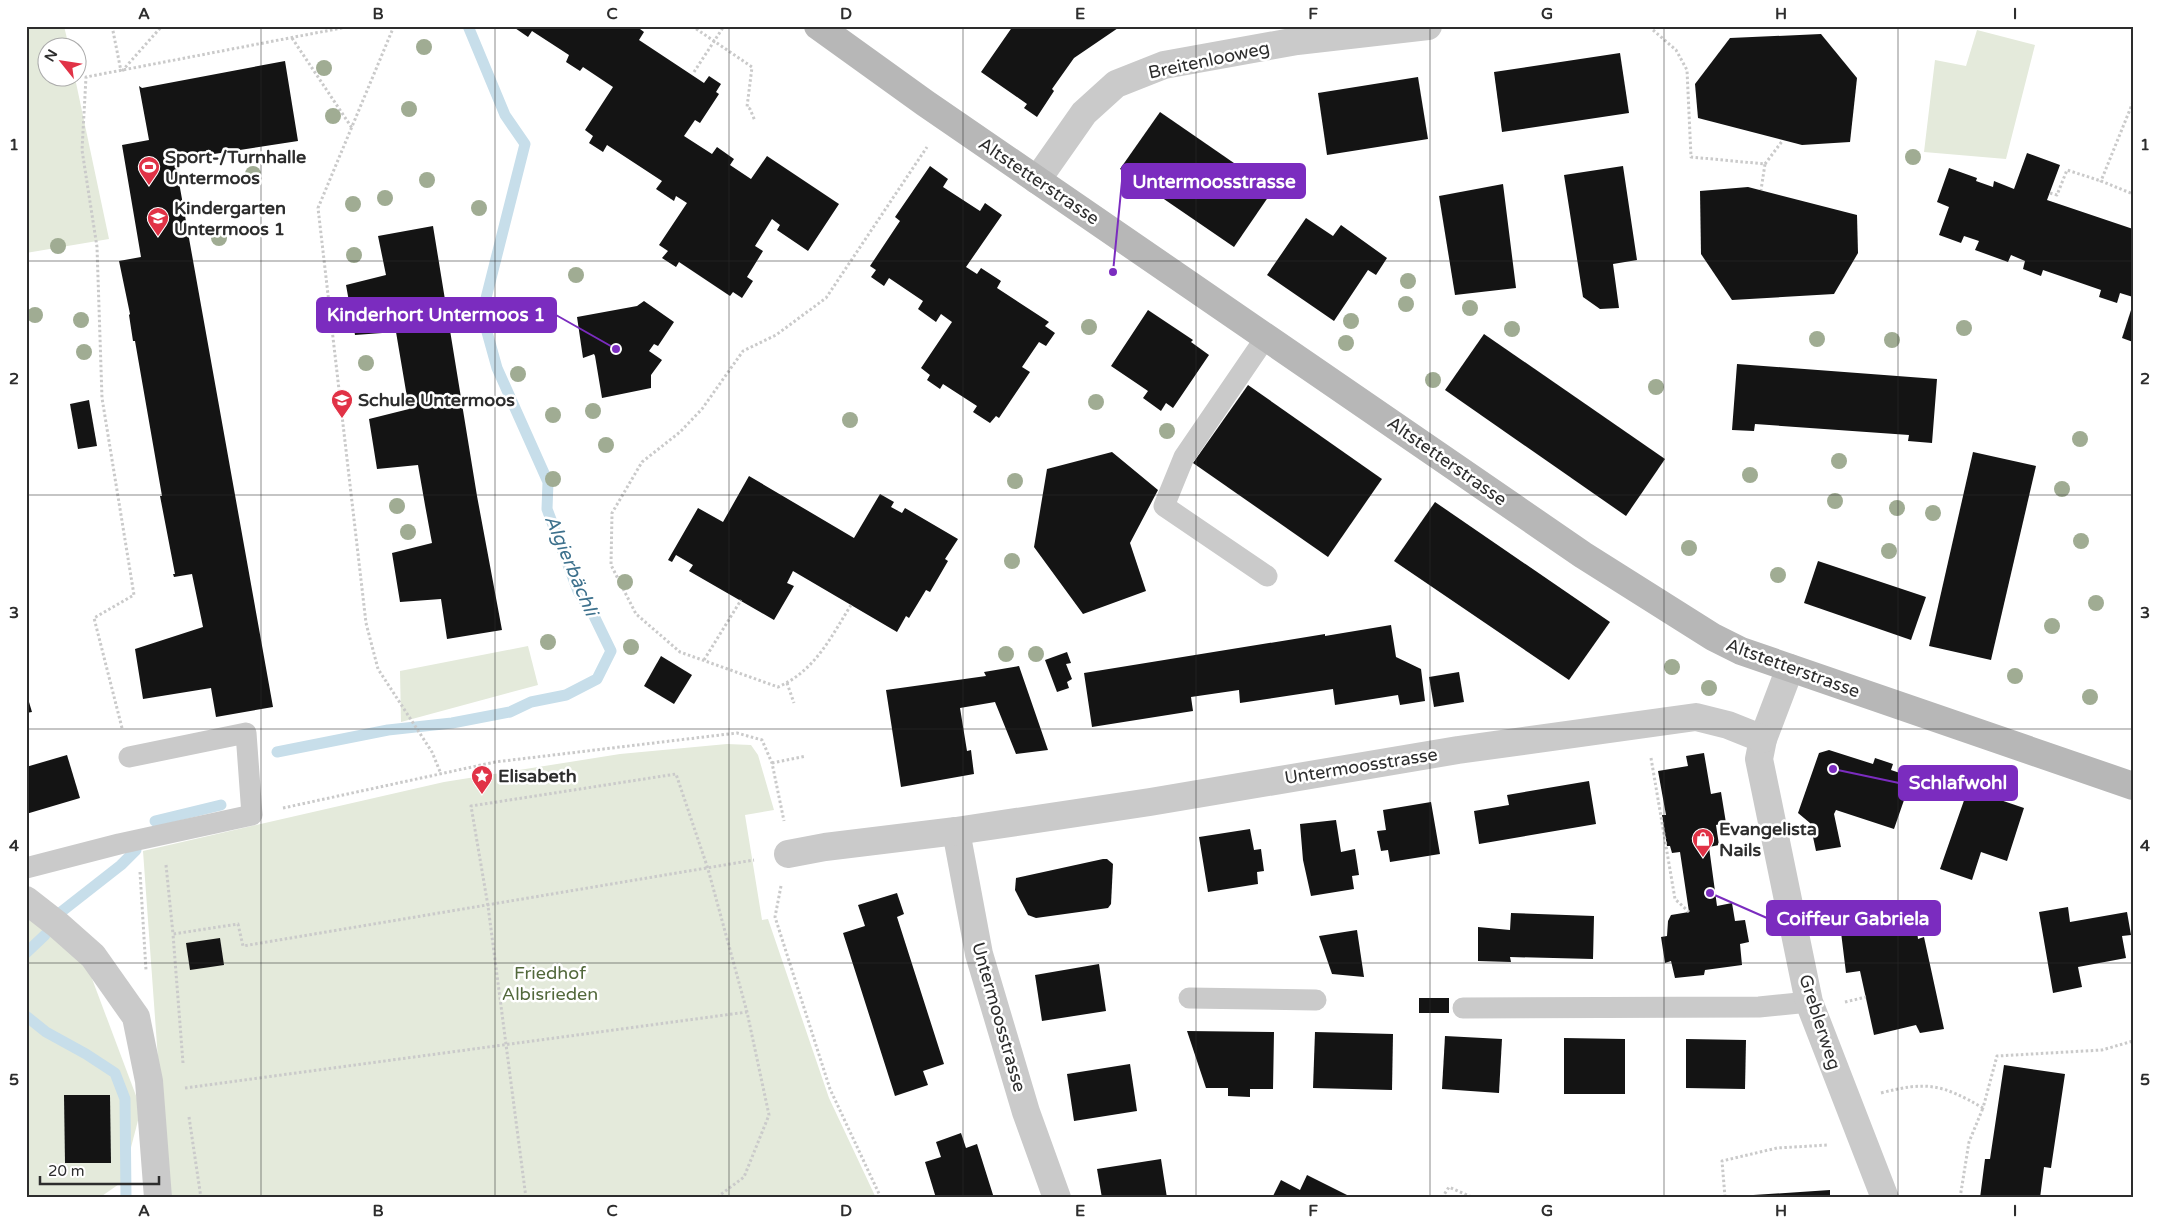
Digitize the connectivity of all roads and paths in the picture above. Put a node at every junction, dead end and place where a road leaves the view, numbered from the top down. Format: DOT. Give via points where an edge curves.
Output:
graph roads {
  1 [pos="112,26"];
  2 [pos="162,26"];
  3 [pos="352,26"];
  4 [pos="394,26"];
  5 [pos="692,26"];
  6 [pos="724,26"];
  7 [pos="818,26"];
  8 [pos="1428,26"];
  9 [pos="1653,30"];
  10 [pos="292,38"];
  11 [pos="714,41"];
  12 [pos="121,72"];
  13 [pos="694,72"];
  14 [pos="2133,102"];
  15 [pos="754,121"];
  16 [pos="352,129"];
  17 [pos="1783,140"];
  18 [pos="929,144"];
  19 [pos="1765,164"];
  20 [pos="1037,180"];
  21 [pos="2101,181"];
  22 [pos="1761,190"];
  23 [pos="2050,193"];
  24 [pos="2133,194"];
  25 [pos="1266,337"];
  26 [pos="1266,576"];
  27 [pos="741,600"];
  28 [pos="851,604"];
  29 [pos="704,660"];
  30 [pos="1790,668"];
  31 [pos="788,682"];
  32 [pos="794,703"];
  33 [pos="1763,739"];
  34 [pos="806,756"];
  35 [pos="129,757"];
  36 [pos="772,763"];
  37 [pos="1653,769"];
  38 [pos="441,774"];
  39 [pos="2133,786"];
  40 [pos="782,805"];
  41 [pos="252,815"];
  42 [pos="956,831"];
  43 [pos="162,834"];
  44 [pos="140,840"];
  45 [pos="788,854"];
  46 [pos="750,861"];
  47 [pos="26,868"];
  48 [pos="708,869"];
  49 [pos="26,900"];
  50 [pos="488,906"];
  51 [pos="1689,912"];
  52 [pos="775,917"];
  53 [pos="174,934"];
  54 [pos="1866,997"];
  55 [pos="1189,998"];
  56 [pos="1316,1000"];
  57 [pos="1809,1002"];
  58 [pos="1841,1003"];
  59 [pos="1463,1008"];
  60 [pos="747,1012"];
  61 [pos="136,1017"];
  62 [pos="2133,1041"];
  63 [pos="505,1044"];
  64 [pos="184,1073"];
  65 [pos="185,1083"];
  66 [pos="185,1088"];
  67 [pos="1879,1094"];
  68 [pos="186,1097"];
  69 [pos="1983,1108"];
  70 [pos="189,1115"];
  71 [pos="1864,1143"];
  72 [pos="1725,1197"];
  73 [pos="158,1198"];
  74 [pos="201,1198"];
  75 [pos="526,1198"];
  76 [pos="716,1198"];
  77 [pos="881,1198"];
  78 [pos="1057,1198"];
  79 [pos="1442,1198"];
  80 [pos="1474,1198"];
  81 [pos="1885,1198"];
  82 [pos="1960,1198"];
  1 -- 12 [label="path"];
  2 -- 12 [label="path"];
  3 -- 10 [label="path"];
  4 -- 16 [label="path"];
  5 -- 11 [label="path"];
  6 -- 11 [label="path"];
  7 -- 20 [label="street, Altstetterstrasse"];
  8 -- 20 [label="street, Breitenlooweg" via="1297,42 1164,65 1116,84 1084,113"];
  9 -- 19 [label="path" via="1676,50 1687,70 1691,157"];
  10 -- 12 [label="path"];
  10 -- 16 [label="path"];
  11 -- 13 [label="path"];
  11 -- 15 [label="path" via="752,67 747,107"];
  12 -- 35 [label="path" via="86,78 82,150 97,247 102,398 134,595 94,618"];
  14 -- 21 [label="path"];
  16 -- 38 [label="path" via="318,208 366,622 378,669 420,732"];
  17 -- 19 [label="path"];
  18 -- 29 [label="path" via="826,298 776,335 743,351 702,409 680,432 642,462 612,513 611,565 636,614 680,652"];
  19 -- 22 [label="path"];
  20 -- 25 [label="street, Altstetterstrasse"];
  21 -- 23 [label="path" via="2067,170 2057,194"];
  21 -- 24 [label="path"];
  25 -- 26 [label="lane" via="1184,458 1164,506"];
  25 -- 30 [label="street, Altstetterstrasse" via="1584,555 1697,627 1741,651"];
  27 -- 29 [label="path"];
  28 -- 31 [label="path" via="817,659"];
  29 -- 31 [label="path" via="778,686"];
  30 -- 33 [label="street, Greblerweg"];
  30 -- 39 [label="street, Altstetterstrasse"];
  31 -- 32 [label="path"];
  33 -- 42 [label="street, Untermoosstrasse" via="1696,717 1458,750"];
  33 -- 57 [label="street, Greblerweg" via="1760,759"];
  34 -- 36 [label="path"];
  35 -- 41 [label="lane" via="246,733"];
  36 -- 38 [label="path" via="762,740 736,732 495,762"];
  36 -- 40 [label="path"];
  37 -- 51 [label="path" via="1675,899"];
  38 -- 41 [label="path"];
  41 -- 43 [label="lane"];
  42 -- 45 [label="street, Untermoosstrasse"];
  42 -- 78 [label="street, Untermoosstrasse" via="979,954 1026,1112"];
  43 -- 44 [label="lane"];
  43 -- 53 [label="path"];
  44 -- 47 [label="lane"];
  44 -- 61 [label="path" via="148,998"];
  46 -- 48 [label="path"];
  48 -- 50 [label="path"];
  48 -- 50 [label="path" via="676,774 471,806"];
  48 -- 60 [label="path"];
  49 -- 61 [label="street" via="93,956"];
  50 -- 53 [label="path" via="243,946 238,924"];
  50 -- 63 [label="path"];
  52 -- 77 [label="path" via="830,1089"];
  53 -- 64 [label="path"];
  54 -- 58 [label="path"];
  55 -- 56 [label="lane"];
  57 -- 59 [label="lane" via="1758,1007"];
  57 -- 71 [label="street, Greblerweg"];
  60 -- 63 [label="path"];
  60 -- 76 [label="path" via="769,1115 744,1177"];
  61 -- 73 [label="street" via="149,1081"];
  62 -- 69 [label="path" via="2102,1050 1997,1056"];
  63 -- 66 [label="path"];
  63 -- 75 [label="path"];
  65 -- 66 [label="path"];
  66 -- 68 [label="path"];
  67 -- 69 [label="path" via="1911,1085 1935,1087 1958,1093"];
  69 -- 82 [label="path" via="1969,1142"];
  70 -- 74 [label="path"];
  71 -- 72 [label="path" via="1777,1148 1722,1162"];
  71 -- 81 [label="street, Greblerweg"];
  79 -- 80 [label="path" via="1449,1187"];
}
